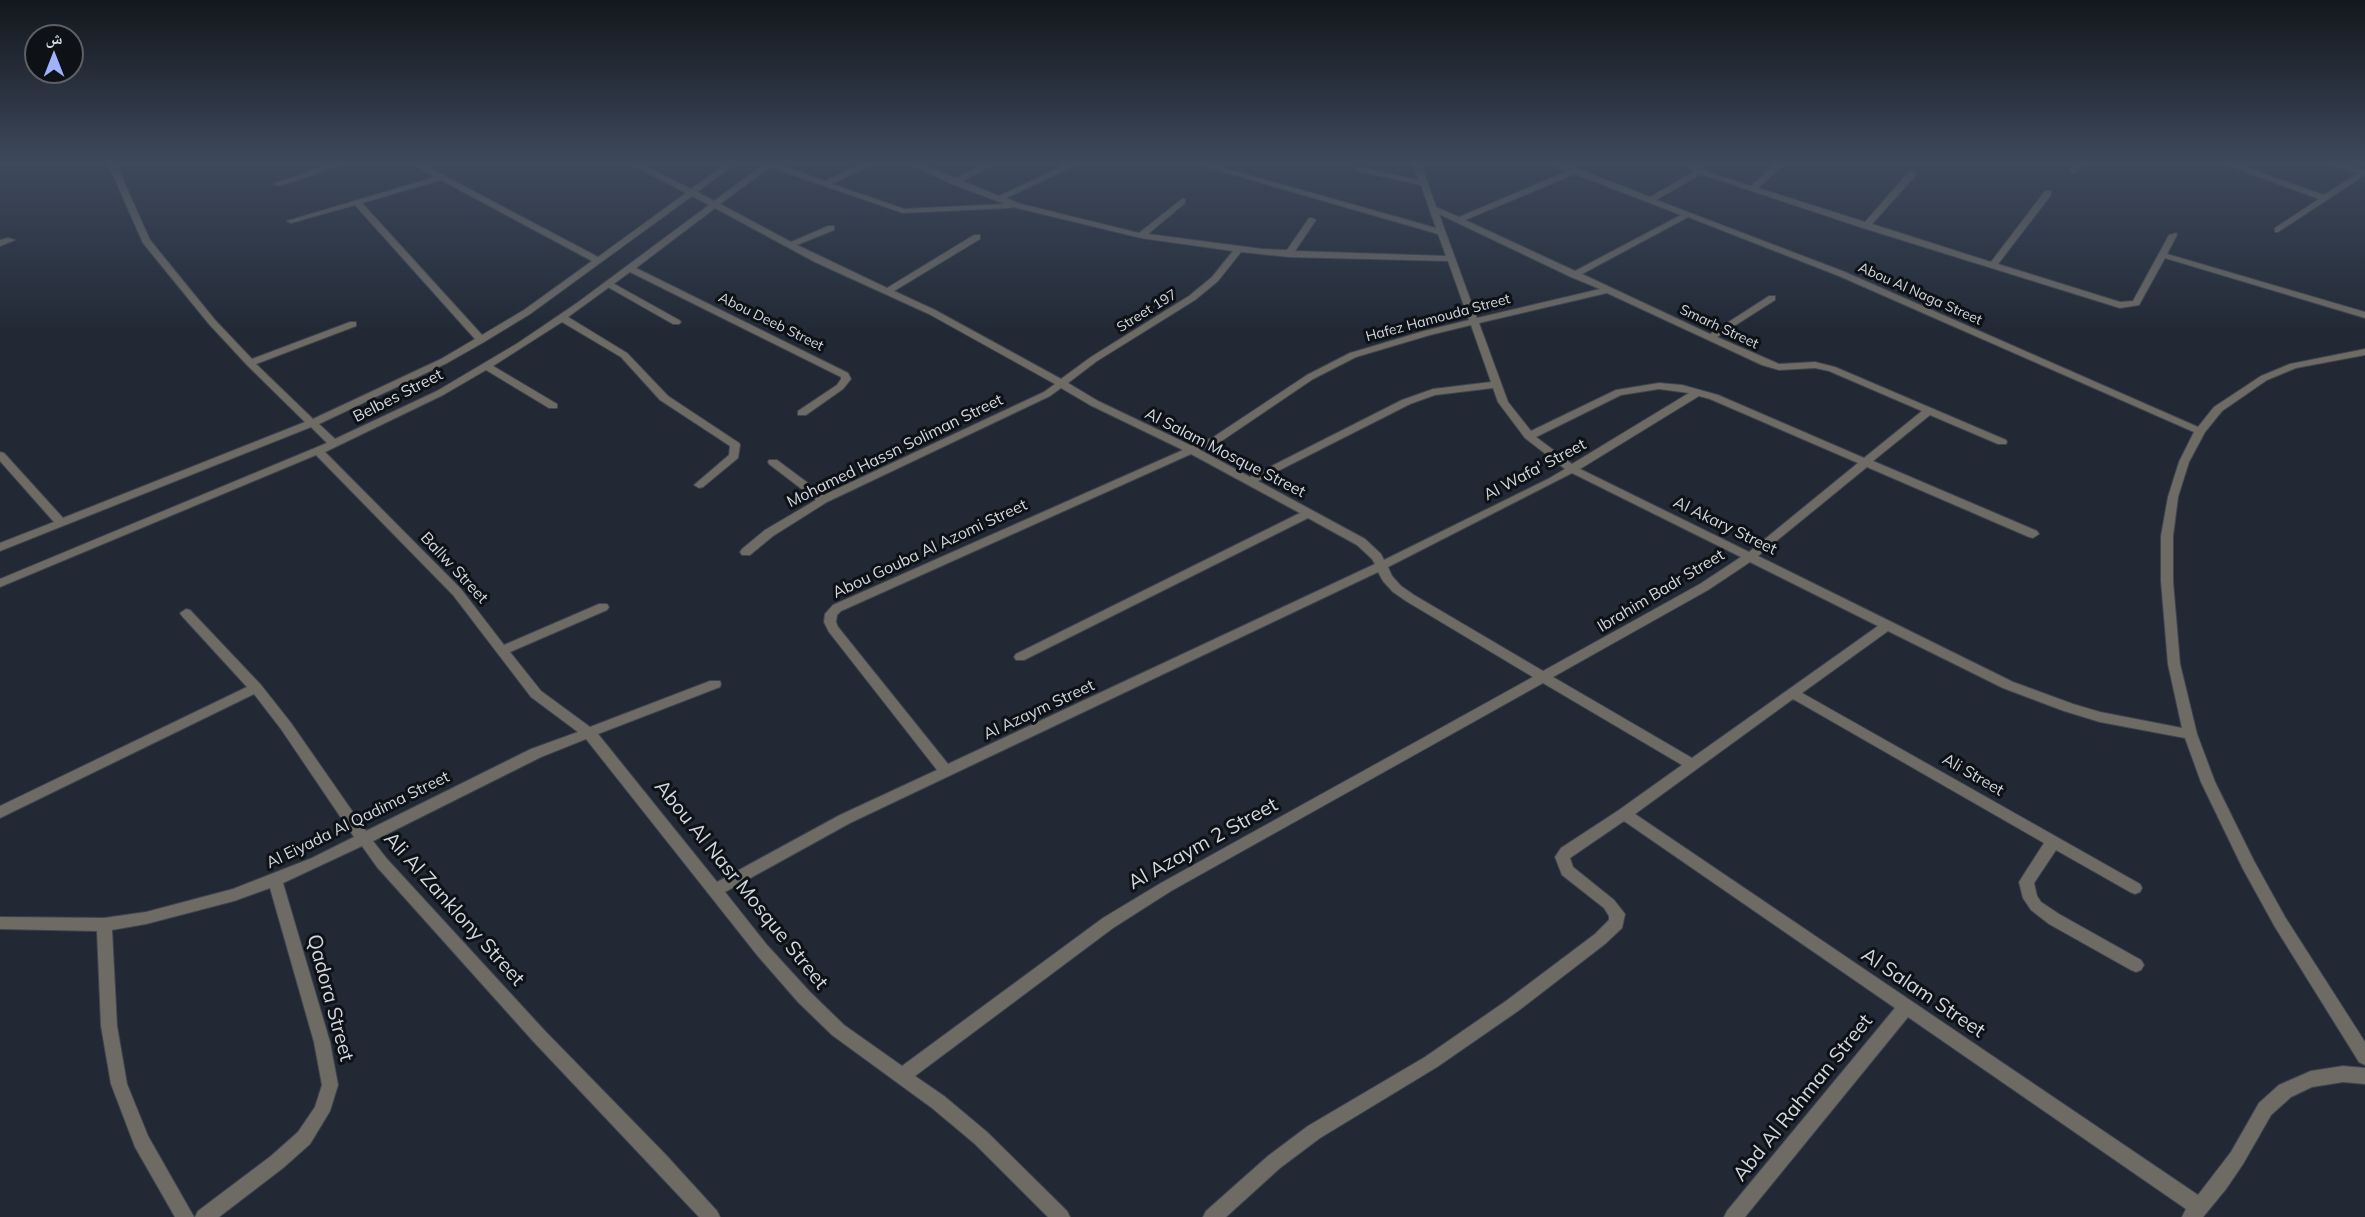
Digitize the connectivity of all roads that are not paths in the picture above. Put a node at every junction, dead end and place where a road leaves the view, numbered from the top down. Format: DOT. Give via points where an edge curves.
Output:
graph roads {
  1 [pos="1312,220"];
  2 [pos="137,221"];
  3 [pos="374,221"];
  4 [pos="522,221"];
  5 [pos="654,221"];
  6 [pos="694,221"];
  7 [pos="745,221"];
  8 [pos="1079,221"];
  9 [pos="1159,221"];
  10 [pos="1401,221"];
  11 [pos="1437,221"];
  12 [pos="1460,221"];
  13 [pos="1675,221"];
  14 [pos="1705,221"];
  15 [pos="1850,221"];
  16 [pos="1871,221"];
  17 [pos="2027,221"];
  18 [pos="2292,221"];
  19 [pos="1866,226"];
  20 [pos="831,228"];
  21 [pos="2278,230"];
  22 [pos="1441,232"];
  23 [pos="2173,235"];
  24 [pos="1141,236"];
  25 [pos="977,237"];
  26 [pos="11,240"];
  27 [pos="0,243"];
  28 [pos="791,246"];
  29 [pos="1238,250"];
  30 [pos="1289,254"];
  31 [pos="2162,255"];
  32 [pos="1450,259"];
  33 [pos="600,261"];
  34 [pos="1992,266"];
  35 [pos="630,268"];
  36 [pos="1574,275"];
  37 [pos="609,284"];
  38 [pos="1608,290"];
  39 [pos="888,291"];
  40 [pos="1772,298"];
  41 [pos="2365,315"];
  42 [pos="562,318"];
  43 [pos="676,322"];
  44 [pos="1473,322"];
  45 [pos="353,324"];
  46 [pos="1710,338"];
  47 [pos="481,340"];
  48 [pos="2365,352"];
  49 [pos="250,363"];
  50 [pos="486,366"];
  51 [pos="1062,384"];
  52 [pos="1497,385"];
  53 [pos="1698,392"];
  54 [pos="553,406"];
  55 [pos="1929,410"];
  56 [pos="802,413"];
  57 [pos="312,423"];
  58 [pos="2200,431"];
  59 [pos="1529,436"];
  60 [pos="2002,442"];
  61 [pos="334,444"];
  62 [pos="1192,450"];
  63 [pos="318,451"];
  64 [pos="0,455"];
  65 [pos="773,462"];
  66 [pos="1866,463"];
  67 [pos="1574,470"];
  68 [pos="1250,481"];
  69 [pos="699,485"];
  70 [pos="823,500"];
  71 [pos="1309,513"];
  72 [pos="61,523"];
  73 [pos="2033,534"];
  74 [pos="0,548"];
  75 [pos="746,552"];
  76 [pos="1750,557"];
  77 [pos="1381,566"];
  78 [pos="0,583"];
  79 [pos="603,607"];
  80 [pos="186,613"];
  81 [pos="1887,625"];
  82 [pos="501,651"];
  83 [pos="1020,657"];
  84 [pos="1544,679"];
  85 [pos="716,684"];
  86 [pos="256,688"];
  87 [pos="1792,693"];
  88 [pos="589,733"];
  89 [pos="2190,734"];
  90 [pos="1692,765"];
  91 [pos="946,772"];
  92 [pos="0,812"];
  93 [pos="1624,814"];
  94 [pos="364,840"];
  95 [pos="2054,841"];
  96 [pos="275,880"];
  97 [pos="2135,888"];
  98 [pos="716,890"];
  99 [pos="0,923"];
  100 [pos="105,925"];
  101 [pos="2136,965"];
  102 [pos="1906,1006"];
  103 [pos="2365,1057"];
  104 [pos="903,1076"];
  105 [pos="2365,1076"];
  106 [pos="2195,1212"];
  107 [pos="185,1217"];
  108 [pos="204,1217"];
  109 [pos="711,1217"];
  110 [pos="1061,1217"];
  111 [pos="1212,1217"];
  112 [pos="1733,1217"];
  1 -- 30 [label="street"];
  2 -- 49 [label="street" via="146,241"];
  3 -- 47 [label="street"];
  4 -- 33 [label="street"];
  5 -- 33 [label="street, Belbes Street"];
  6 -- 35 [label="street, Belbes Street"];
  7 -- 28 [label="street, Al Salam Mosque Street"];
  8 -- 24 [label="street"];
  9 -- 24 [label="street"];
  10 -- 22 [label="street"];
  11 -- 22 [label="street, Al Akary Street"];
  12 -- 36 [label="street, Smarh Street"];
  13 -- 36 [label="street"];
  14 -- 58 [label="street, Abou Al Naga Street" via="1842,274"];
  15 -- 19 [label="street"];
  16 -- 19 [label="street"];
  17 -- 34 [label="street"];
  18 -- 21 [label="street"];
  19 -- 34 [label="street"];
  20 -- 28 [label="street"];
  22 -- 32 [label="street, Al Akary Street"];
  23 -- 31 [label="street"];
  24 -- 29 [label="street"];
  25 -- 39 [label="street"];
  26 -- 27 [label="street"];
  28 -- 39 [label="street, Al Salam Mosque Street"];
  29 -- 30 [label="street"];
  29 -- 51 [label="street, Street 197" via="1215,279 1192,298 1094,359"];
  30 -- 32 [label="street"];
  31 -- 34 [label="street" via="2136,303 2120,305"];
  31 -- 41 [label="street"];
  32 -- 44 [label="street, Al Akary Street"];
  33 -- 47 [label="street, Belbes Street"];
  35 -- 37 [label="street, Belbes Street"];
  35 -- 56 [label="street, Abou Deeb Street" via="845,375 840,387"];
  36 -- 38 [label="street, Smarh Street"];
  37 -- 42 [label="street, Belbes Street"];
  37 -- 43 [label="street"];
  38 -- 44 [label="street, Hafez Hamouda Street"];
  38 -- 46 [label="street, Smarh Street"];
  39 -- 51 [label="street, Al Salam Mosque Street"];
  40 -- 46 [label="street"];
  42 -- 50 [label="street, Belbes Street"];
  42 -- 69 [label="street" via="624,355 664,398 735,445 734,456"];
  44 -- 52 [label="street, Al Akary Street"];
  44 -- 62 [label="street, Hafez Hamouda Street" via="1385,344 1331,365 1226,435"];
  45 -- 49 [label="street"];
  46 -- 55 [label="street, Smarh Street" via="1771,366 1827,367"];
  47 -- 57 [label="street, Belbes Street" via="403,382"];
  48 -- 58 [label="street" via="2293,366 2264,378 2218,408"];
  49 -- 57 [label="street"];
  50 -- 54 [label="street"];
  50 -- 61 [label="street, Belbes Street" via="413,407"];
  51 -- 62 [label="street, Al Salam Mosque Street"];
  51 -- 70 [label="street, Mohamed Hassn Soliman Street" via="1031,403"];
  52 -- 59 [label="street, Al Akary Street" via="1503,402"];
  52 -- 68 [label="street" via="1464,387 1406,402"];
  53 -- 59 [label="street" via="1659,386 1619,392"];
  53 -- 66 [label="street"];
  53 -- 67 [label="street, Al Wafa' Street"];
  55 -- 60 [label="street, Smarh Street"];
  55 -- 66 [label="street, Ibrahim Badr Street"];
  57 -- 61 [label="street"];
  57 -- 72 [label="street, Belbes Street"];
  58 -- 89 [label="street" via="2184,462 2167,537 2174,664"];
  59 -- 67 [label="street, Al Akary Street"];
  61 -- 63 [label="street, Belbes Street"];
  62 -- 68 [label="street, Al Salam Mosque Street"];
  62 -- 91 [label="street, Abou Gouba Al Azomi Street" via="850,602 831,614 833,630"];
  63 -- 78 [label="street, Belbes Street"];
  63 -- 82 [label="street, Ballw Street" via="457,592"];
  64 -- 72 [label="street"];
  65 -- 70 [label="street"];
  66 -- 73 [label="street"];
  66 -- 76 [label="street, Ibrahim Badr Street"];
  67 -- 76 [label="street, Al Akary Street"];
  67 -- 77 [label="street, Al Wafa' Street"];
  68 -- 71 [label="street, Al Salam Mosque Street"];
  70 -- 75 [label="street, Mohamed Hassn Soliman Street" via="785,522"];
  71 -- 77 [label="street, Al Salam Mosque Street" via="1361,542"];
  71 -- 83 [label="street"];
  72 -- 74 [label="street, Belbes Street"];
  76 -- 81 [label="street, Al Akary Street"];
  76 -- 84 [label="street, Ibrahim Badr Street"];
  77 -- 84 [label="street, Al Salam Mosque Street" via="1397,589"];
  77 -- 91 [label="street, Al Azaym Street"];
  79 -- 82 [label="street"];
  80 -- 86 [label="street, Ali Al Zanklony Street"];
  81 -- 87 [label="street"];
  81 -- 89 [label="street, Al Akary Street" via="2038,697 2100,717"];
  82 -- 88 [label="street, Ballw Street" via="536,694"];
  84 -- 90 [label="street, Al Salam Mosque Street"];
  84 -- 104 [label="street, Al Azaym 2 Street" via="1108,922"];
  85 -- 88 [label="street, Al Eiyada Al Qadima Street"];
  86 -- 92 [label="street"];
  86 -- 94 [label="street, Ali Al Zanklony Street"];
  87 -- 90 [label="street"];
  87 -- 95 [label="street, Ali Street"];
  88 -- 94 [label="street, Al Eiyada Al Qadima Street" via="510,765"];
  88 -- 98 [label="street, Abou Al Nasr Mosque Street"];
  89 -- 103 [label="street" via="2248,865"];
  90 -- 93 [label="street"];
  91 -- 98 [label="street, Al Azaym Street" via="845,819"];
  93 -- 102 [label="street, Al Salam Street"];
  93 -- 111 [label="street" via="1562,857 1567,871 1614,909 1617,923 1431,1062 1314,1132"];
  94 -- 96 [label="street, Al Eiyada Al Qadima Street"];
  94 -- 109 [label="street, Ali Al Zanklony Street" via="539,1036"];
  95 -- 97 [label="street, Ali Street"];
  95 -- 101 [label="street" via="2026,882 2030,898 2054,919"];
  96 -- 100 [label="street, Al Eiyada Al Qadima Street" via="234,895"];
  96 -- 108 [label="street, Qadora Street" via="322,1042 330,1085 322,1111 303,1138"];
  98 -- 104 [label="street, Abou Al Nasr Mosque Street" via="804,997 846,1036"];
  99 -- 100 [label="street, Al Eiyada Al Qadima Street"];
  100 -- 107 [label="street" via="109,1026 119,1084 141,1141"];
  102 -- 106 [label="street, Al Salam Street"];
  102 -- 112 [label="street, Abd Al Rahman Street"];
  104 -- 110 [label="street, Abou Al Nasr Mosque Street" via="981,1138"];
  105 -- 106 [label="street" via="2343,1074 2311,1079 2285,1091 2265,1109 2238,1158"];
}
